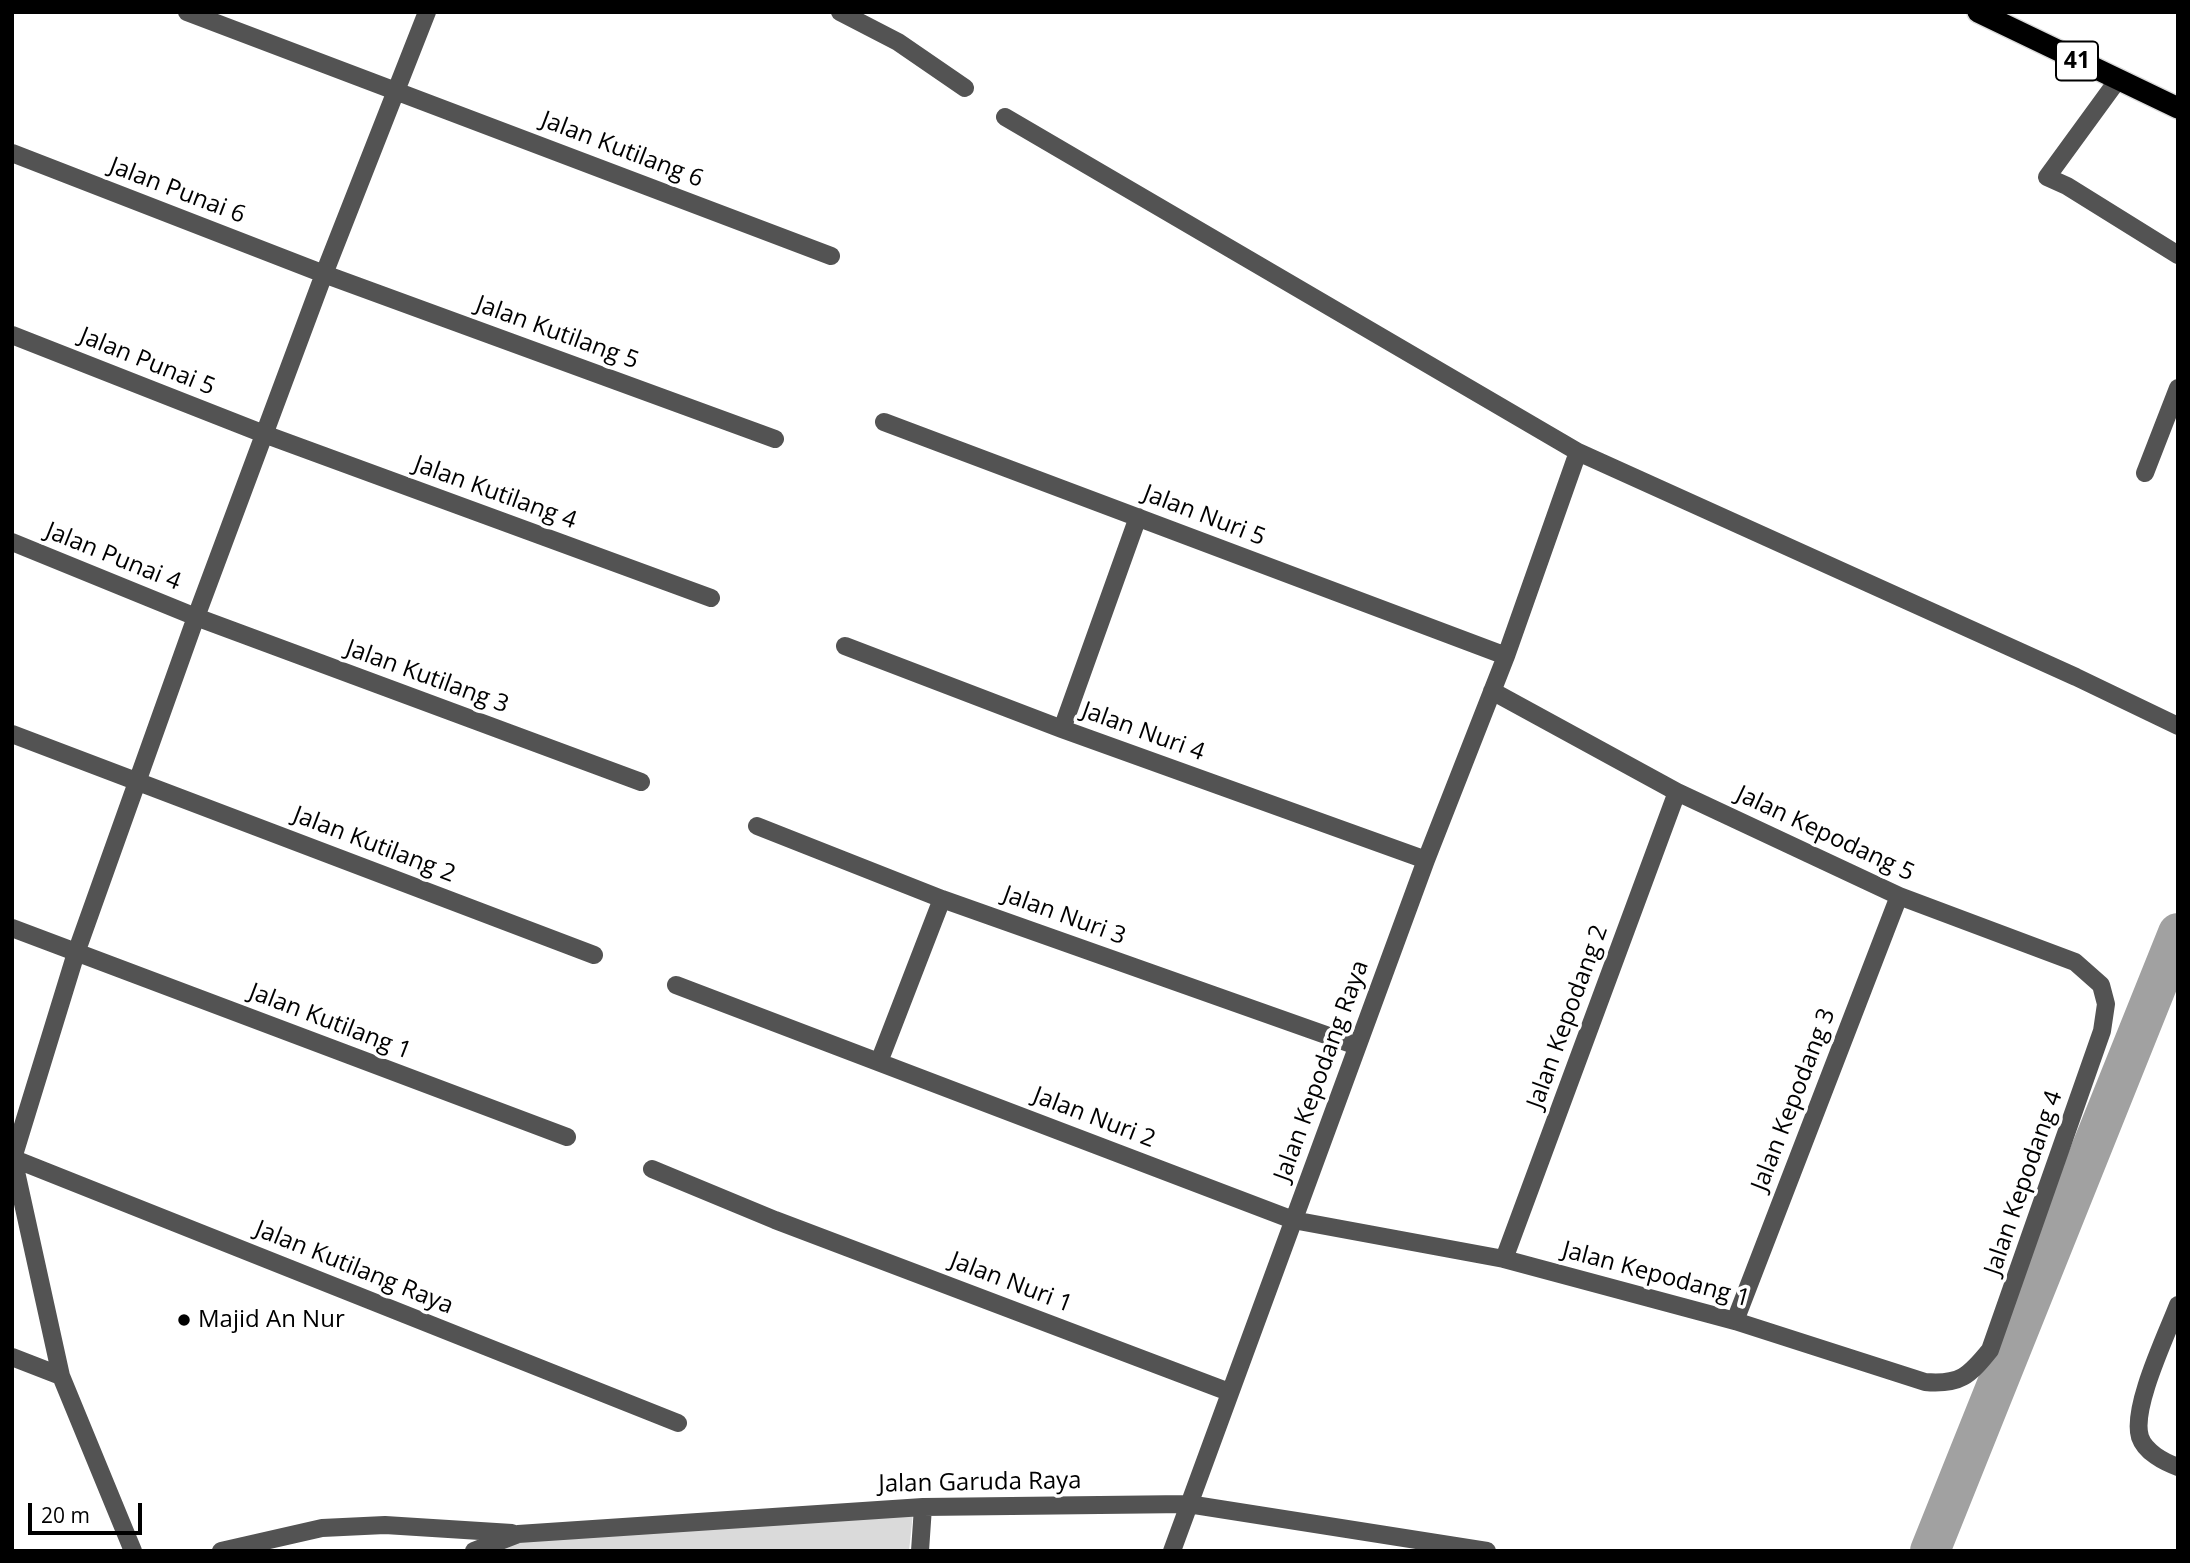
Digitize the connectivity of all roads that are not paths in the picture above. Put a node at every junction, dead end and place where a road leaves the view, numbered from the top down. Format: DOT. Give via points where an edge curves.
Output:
graph roads {
  1 [pos="187,12"];
  2 [pos="427,12"];
  3 [pos="841,12"];
  4 [pos="1978,12"];
  5 [pos="2117,81"];
  6 [pos="965,88"];
  7 [pos="395,90"];
  8 [pos="2178,108"];
  9 [pos="1005,117"];
  10 [pos="12,153"];
  11 [pos="831,256"];
  12 [pos="2178,256"];
  13 [pos="324,274"];
  14 [pos="12,335"];
  15 [pos="2178,388"];
  16 [pos="884,422"];
  17 [pos="264,434"];
  18 [pos="775,439"];
  19 [pos="1578,452"];
  20 [pos="2145,472"];
  21 [pos="1138,517"];
  22 [pos="12,542"];
  23 [pos="711,598"];
  24 [pos="196,617"];
  25 [pos="845,646"];
  26 [pos="1506,656"];
  27 [pos="1492,691"];
  28 [pos="2178,726"];
  29 [pos="1062,729"];
  30 [pos="12,734"];
  31 [pos="138,781"];
  32 [pos="641,782"];
  33 [pos="1677,792"];
  34 [pos="757,826"];
  35 [pos="1426,860"];
  36 [pos="1899,896"];
  37 [pos="942,899"];
  38 [pos="12,928"];
  39 [pos="76,953"];
  40 [pos="594,955"];
  41 [pos="676,985"];
  42 [pos="2102,1031"];
  43 [pos="1357,1046"];
  44 [pos="879,1062"];
  45 [pos="567,1137"];
  46 [pos="13,1158"];
  47 [pos="652,1169"];
  48 [pos="1293,1220"];
  49 [pos="1504,1259"];
  50 [pos="2178,1305"];
  51 [pos="1735,1321"];
  52 [pos="1990,1350"];
  53 [pos="12,1357"];
  54 [pos="61,1376"];
  55 [pos="1229,1392"];
  56 [pos="678,1423"];
  57 [pos="2178,1467"];
  58 [pos="1188,1504"];
  59 [pos="923,1507"];
  60 [pos="518,1534"];
  61 [pos="133,1551"];
  62 [pos="221,1551"];
  63 [pos="474,1551"];
  64 [pos="920,1551"];
  65 [pos="1172,1551"];
  66 [pos="1487,1551"];
  1 -- 7 [label="street, Jalan Kutilang 6"];
  2 -- 7 [label="street"];
  3 -- 6 [label="street" via="898,41"];
  4 -- 5 [label="highway, 41"];
  5 -- 8 [label="highway, 41"];
  5 -- 12 [label="street" via="2047,177"];
  7 -- 11 [label="street, Jalan Kutilang 6"];
  7 -- 13 [label="street"];
  9 -- 19 [label="street"];
  10 -- 13 [label="street, Jalan Punai 6"];
  13 -- 17 [label="street"];
  13 -- 18 [label="street, Jalan Kutilang 5"];
  14 -- 17 [label="street, Jalan Punai 5"];
  15 -- 20 [label="street"];
  16 -- 21 [label="street, Jalan Nuri 5"];
  17 -- 23 [label="street, Jalan Kutilang 4"];
  17 -- 24 [label="street"];
  19 -- 26 [label="street, Jalan Kepodang Raya"];
  19 -- 28 [label="street"];
  21 -- 26 [label="street, Jalan Nuri 5"];
  21 -- 29 [label="street"];
  22 -- 24 [label="street, Jalan Punai 4"];
  24 -- 31 [label="street"];
  24 -- 32 [label="street, Jalan Kutilang 3"];
  25 -- 29 [label="street, Jalan Nuri 4"];
  26 -- 27 [label="street, Jalan Kepodang Raya"];
  27 -- 33 [label="street, Jalan Kepodang 5"];
  27 -- 35 [label="street, Jalan Kepodang Raya"];
  29 -- 35 [label="street, Jalan Nuri 4"];
  30 -- 31 [label="street, Jalan Kutilang 2"];
  31 -- 39 [label="street"];
  31 -- 40 [label="street, Jalan Kutilang 2"];
  33 -- 36 [label="street, Jalan Kepodang 5"];
  33 -- 49 [label="street, Jalan Kepodang 2"];
  34 -- 37 [label="street, Jalan Nuri 3"];
  35 -- 43 [label="street, Jalan Kepodang Raya"];
  36 -- 42 [label="street, Jalan Kepodang 5" via="2075,962 2101,985 2106,1004"];
  36 -- 51 [label="street, Jalan Kepodang 3"];
  37 -- 43 [label="street, Jalan Nuri 3"];
  37 -- 44 [label="street"];
  38 -- 39 [label="street, Jalan Kutilang 1"];
  39 -- 45 [label="street, Jalan Kutilang 1"];
  39 -- 46 [label="street"];
  41 -- 44 [label="street"];
  42 -- 52 [label="street, Jalan Kepodang 4"];
  43 -- 48 [label="street, Jalan Kepodang Raya"];
  44 -- 48 [label="street, Jalan Nuri 2"];
  46 -- 54 [label="street"];
  46 -- 56 [label="street, Jalan Kutilang Raya"];
  47 -- 55 [label="street, Jalan Nuri 1"];
  48 -- 49 [label="street, Jalan Kepodang 1"];
  48 -- 55 [label="street, Jalan Kepodang Raya"];
  49 -- 51 [label="street, Jalan Kepodang 1"];
  50 -- 57 [label="street" via="2138,1419 2140,1438 2149,1450"];
  51 -- 52 [label="street, Jalan Kepodang 1" via="1925,1382 1960,1380 1973,1372"];
  53 -- 54 [label="street"];
  54 -- 61 [label="street"];
  55 -- 58 [label="street, Jalan Kepodang Raya"];
  58 -- 59 [label="street, Jalan Garuda Raya"];
  58 -- 65 [label="street, Jalan Kepodang Raya"];
  58 -- 66 [label="street, Jalan Garuda Raya"];
  59 -- 60 [label="street, Jalan Garuda Raya"];
  59 -- 64 [label="street"];
  60 -- 62 [label="street" via="385,1525 321,1528"];
  60 -- 63 [label="street, Jalan Garuda Raya"];
}
